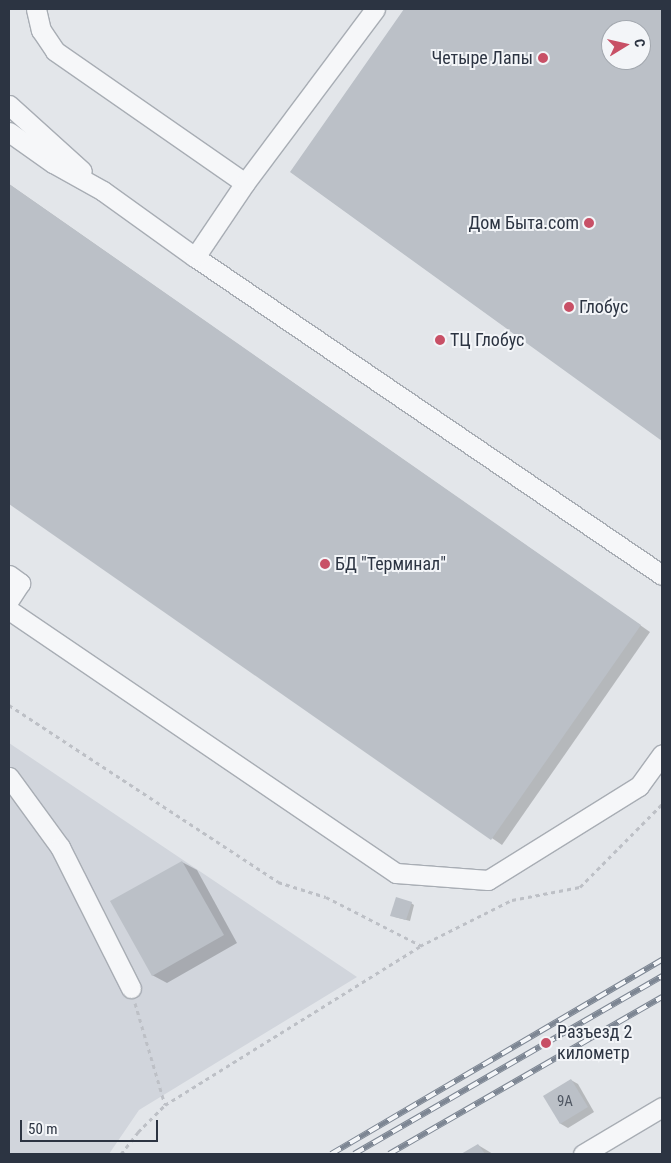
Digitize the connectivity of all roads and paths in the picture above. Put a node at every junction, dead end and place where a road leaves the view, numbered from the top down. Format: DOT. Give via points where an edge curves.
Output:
graph roads {
  1 [pos="36,9"];
  2 [pos="375,9"];
  3 [pos="9,104"];
  4 [pos="9,132"];
  5 [pos="245,182"];
  6 [pos="103,191"];
  7 [pos="195,258"];
  8 [pos="637,558"];
  9 [pos="662,569"];
  10 [pos="9,575"];
  11 [pos="662,575"];
  12 [pos="9,600"];
  13 [pos="9,610"];
  14 [pos="9,704"];
  15 [pos="662,754"];
  16 [pos="9,777"];
  17 [pos="662,804"];
  18 [pos="420,946"];
  19 [pos="131,988"];
  20 [pos="165,1105"];
  21 [pos="662,1107"];
  22 [pos="122,1154"];
  23 [pos="583,1154"];
  1 -- 5 [label="lane" via="41,30 54,51"];
  2 -- 5 [label="lane"];
  3 -- 6 [label="lane"];
  4 -- 6 [label="lane" via="53,163"];
  5 -- 7 [label="lane"];
  6 -- 7 [label="lane"];
  7 -- 8 [label="lane"];
  8 -- 9 [label="lane"];
  8 -- 11 [label="lane"];
  10 -- 12 [label="lane" via="20,583"];
  13 -- 15 [label="lane" via="396,872 488,880 639,786"];
  14 -- 18 [label="path" via="278,882 326,897"];
  16 -- 19 [label="lane" via="60,847"];
  17 -- 18 [label="path" via="580,886 512,900"];
  18 -- 20 [label="path"];
  19 -- 20 [label="path"];
  20 -- 22 [label="path"];
  21 -- 23 [label="lane"];
}
